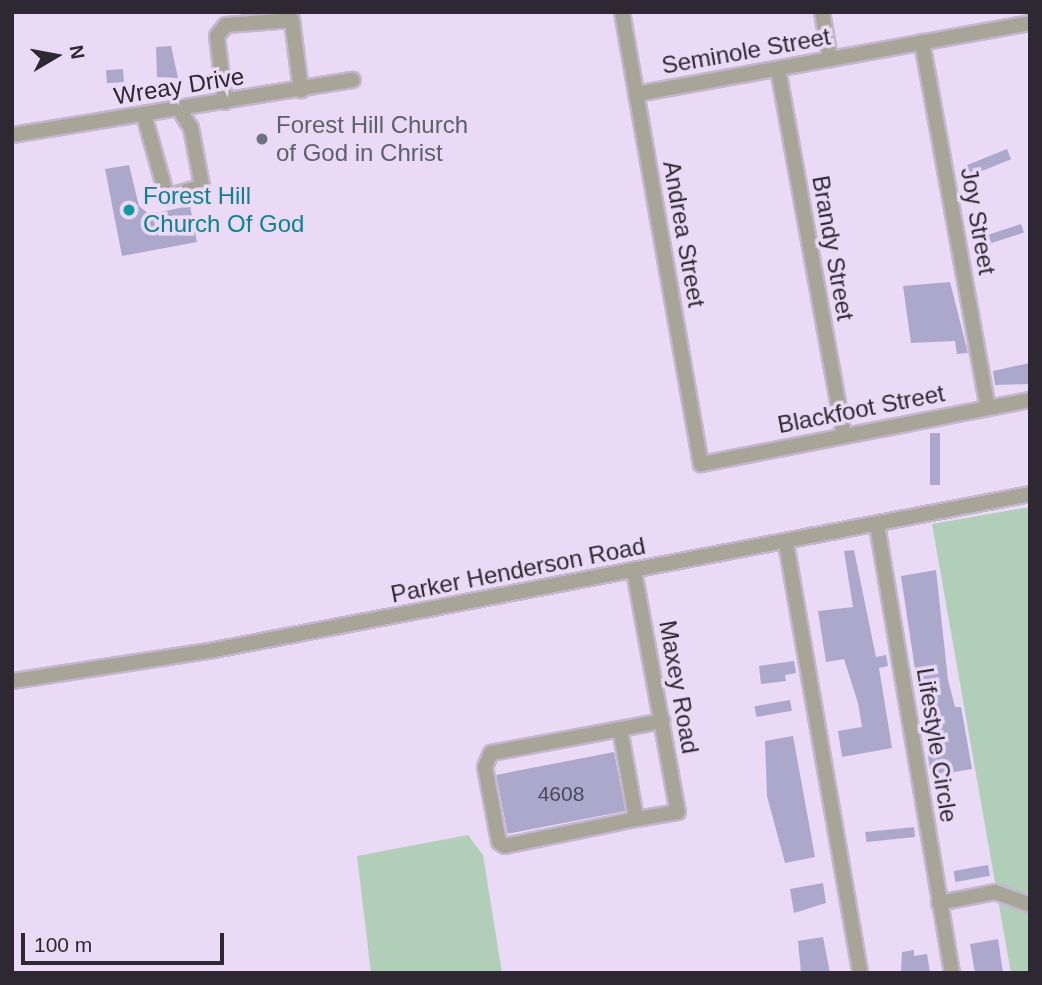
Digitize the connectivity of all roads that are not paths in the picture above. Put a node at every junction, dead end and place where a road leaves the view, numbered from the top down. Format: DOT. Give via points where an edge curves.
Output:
graph roads {
  1 [pos="622,12"];
  2 [pos="822,12"];
  3 [pos="1030,23"];
  4 [pos="922,43"];
  5 [pos="830,60"];
  6 [pos="778,69"];
  7 [pos="353,80"];
  8 [pos="301,90"];
  9 [pos="636,94"];
  10 [pos="225,103"];
  11 [pos="179,109"];
  12 [pos="144,115"];
  13 [pos="12,135"];
  14 [pos="1030,400"];
  15 [pos="988,408"];
  16 [pos="844,435"];
  17 [pos="701,464"];
  18 [pos="1030,494"];
  19 [pos="877,525"];
  20 [pos="786,543"];
  21 [pos="634,571"];
  22 [pos="12,681"];
  23 [pos="662,721"];
  24 [pos="620,729"];
  25 [pos="636,819"];
  26 [pos="939,902"];
  27 [pos="1030,905"];
  28 [pos="860,973"];
  29 [pos="951,973"];
  1 -- 9 [label="street, Andrea Street"];
  2 -- 5 [label="street"];
  3 -- 4 [label="street, Seminole Street"];
  4 -- 5 [label="street, Seminole Street"];
  4 -- 15 [label="street, Joy Street"];
  5 -- 6 [label="street, Seminole Street"];
  6 -- 9 [label="street, Seminole Street"];
  6 -- 16 [label="street, Brandy Street"];
  7 -- 8 [label="street, Wreay Drive"];
  8 -- 10 [label="street, Wreay Drive"];
  8 -- 10 [label="street" via="292,20 226,25 217,36"];
  9 -- 17 [label="street, Andrea Street"];
  10 -- 11 [label="street, Wreay Drive"];
  11 -- 12 [label="street, Wreay Drive"];
  11 -- 12 [label="street" via="191,128 202,186 167,197"];
  12 -- 13 [label="street, Wreay Drive"];
  14 -- 15 [label="street, Blackfoot Street"];
  15 -- 16 [label="street, Blackfoot Street"];
  16 -- 17 [label="street, Blackfoot Street"];
  18 -- 19 [label="street, Parker Henderson Road"];
  19 -- 20 [label="street, Parker Henderson Road"];
  19 -- 26 [label="street, Lifestyle Circle"];
  20 -- 21 [label="street, Parker Henderson Road"];
  20 -- 28 [label="street"];
  21 -- 22 [label="street, Parker Henderson Road" via="214,650"];
  21 -- 23 [label="street, Maxey Road"];
  23 -- 24 [label="street"];
  23 -- 25 [label="street, Maxey Road" via="678,812"];
  24 -- 25 [label="street"];
  24 -- 25 [label="street" via="486,758 496,836 505,846"];
  26 -- 27 [label="street" via="995,892"];
  26 -- 29 [label="street, Lifestyle Circle"];
}
